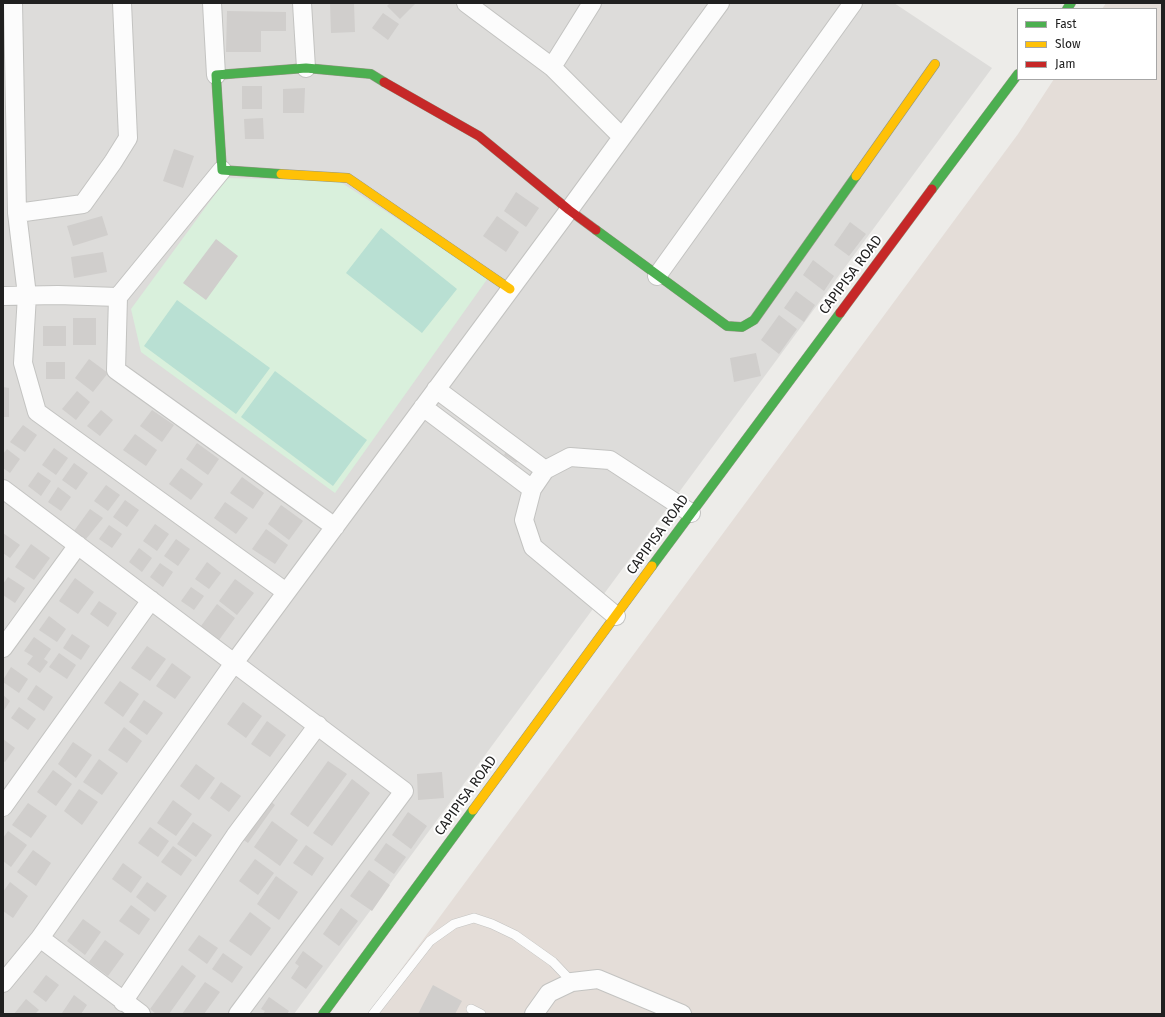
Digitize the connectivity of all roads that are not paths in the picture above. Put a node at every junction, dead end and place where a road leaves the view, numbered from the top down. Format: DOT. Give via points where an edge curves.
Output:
graph roads {
  1 [pos="13,3"];
  2 [pos="122,3"];
  3 [pos="212,3"];
  4 [pos="302,3"];
  5 [pos="466,3"];
  6 [pos="592,3"];
  7 [pos="720,3"];
  8 [pos="853,3"];
  9 [pos="935,64"];
  10 [pos="552,67"];
  11 [pos="306,68"];
  12 [pos="1017,75"];
  13 [pos="216,76"];
  14 [pos="622,137"];
  15 [pos="222,170"];
  16 [pos="569,210"];
  17 [pos="17,214"];
  18 [pos="657,276"];
  19 [pos="510,289"];
  20 [pos="28,295"];
  21 [pos="3,296"];
  22 [pos="118,297"];
  23 [pos="436,389"];
  24 [pos="423,407"];
  25 [pos="545,470"];
  26 [pos="532,489"];
  27 [pos="4,492"];
  28 [pos="691,513"];
  29 [pos="335,527"];
  30 [pos="78,545"];
  31 [pos="286,592"];
  32 [pos="151,600"];
  33 [pos="616,616"];
  34 [pos="3,648"];
  35 [pos="234,663"];
  36 [pos="318,726"];
  37 [pos="3,807"];
  38 [pos="40,938"];
  39 [pos="572,982"];
  40 [pos="3,983"];
  41 [pos="123,1002"];
  42 [pos="471,1009"];
  43 [pos="141,1014"];
  44 [pos="238,1014"];
  45 [pos="322,1014"];
  46 [pos="374,1014"];
  47 [pos="482,1014"];
  48 [pos="534,1014"];
  49 [pos="682,1014"];
  1 -- 17 [label="street"];
  2 -- 17 [label="street" via="128,138 83,204"];
  3 -- 13 [label="street"];
  4 -- 11 [label="street"];
  5 -- 10 [label="street"];
  6 -- 10 [label="street"];
  7 -- 14 [label="street"];
  8 -- 18 [label="street"];
  9 -- 18 [label="street" via="754,320 742,327 727,326"];
  10 -- 14 [label="street"];
  11 -- 13 [label="street"];
  11 -- 16 [label="street" via="371,74 479,136"];
  12 -- 28 [label="street, CAPIPISA ROAD"];
  13 -- 15 [label="street"];
  14 -- 16 [label="street"];
  15 -- 19 [label="street" via="348,178"];
  15 -- 22 [label="street"];
  16 -- 18 [label="street"];
  16 -- 19 [label="street"];
  17 -- 20 [label="street"];
  19 -- 23 [label="street"];
  20 -- 21 [label="street"];
  20 -- 22 [label="street"];
  20 -- 31 [label="street" via="23,363 37,412"];
  22 -- 29 [label="street" via="116,370"];
  23 -- 24 [label="street"];
  23 -- 25 [label="street"];
  24 -- 26 [label="street"];
  24 -- 29 [label="street"];
  25 -- 26 [label="street"];
  25 -- 28 [label="street" via="570,457 610,460"];
  26 -- 33 [label="street" via="524,520 533,547"];
  27 -- 30 [label="street"];
  28 -- 33 [label="street, CAPIPISA ROAD"];
  29 -- 31 [label="street"];
  30 -- 32 [label="street"];
  30 -- 34 [label="street"];
  31 -- 35 [label="street"];
  32 -- 35 [label="street"];
  32 -- 37 [label="street"];
  33 -- 45 [label="street, CAPIPISA ROAD"];
  35 -- 36 [label="street"];
  35 -- 38 [label="street"];
  36 -- 41 [label="street" via="235,836"];
  36 -- 44 [label="street" via="404,791"];
  38 -- 40 [label="street"];
  38 -- 41 [label="street"];
  39 -- 46 [label="lane" via="554,962 515,935 474,918 454,924 430,941"];
  39 -- 48 [label="street" via="549,993"];
  39 -- 49 [label="street" via="598,979"];
  41 -- 43 [label="street"];
  42 -- 47 [label="lane"];
}
